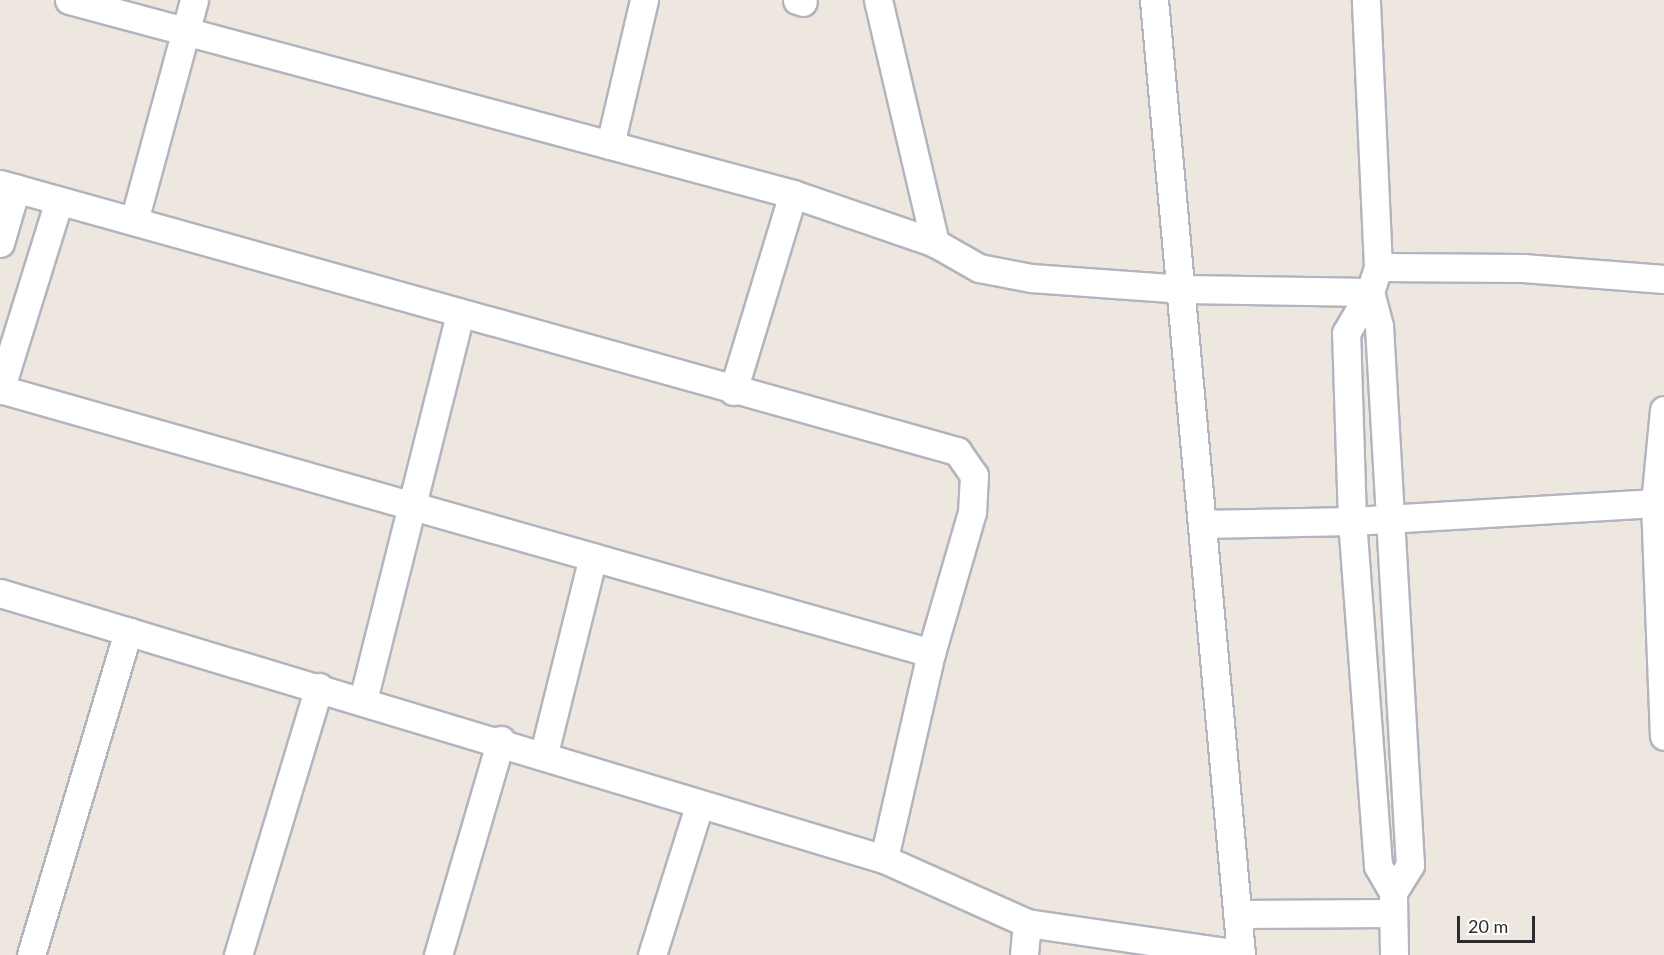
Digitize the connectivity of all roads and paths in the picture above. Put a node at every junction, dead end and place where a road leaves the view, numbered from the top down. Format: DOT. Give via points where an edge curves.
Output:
graph roads {
  1 [pos="69,0"];
  2 [pos="194,0"];
  3 [pos="644,0"];
  4 [pos="878,0"];
  5 [pos="1154,0"];
  6 [pos="1366,0"];
  7 [pos="186,31"];
  8 [pos="610,144"];
  9 [pos="8,186"];
  10 [pos="793,194"];
  11 [pos="59,201"];
  12 [pos="134,221"];
  13 [pos="0,243"];
  14 [pos="935,243"];
  15 [pos="1374,279"];
  16 [pos="1664,279"];
  17 [pos="1184,289"];
  18 [pos="460,313"];
  19 [pos="0,390"];
  20 [pos="733,391"];
  21 [pos="1664,410"];
  22 [pos="1655,503"];
  23 [pos="411,506"];
  24 [pos="1386,518"];
  25 [pos="1352,521"];
  26 [pos="1202,524"];
  27 [pos="593,557"];
  28 [pos="0,593"];
  29 [pos="128,631"];
  30 [pos="931,652"];
  31 [pos="319,687"];
  32 [pos="363,700"];
  33 [pos="1664,736"];
  34 [pos="501,740"];
  35 [pos="544,753"];
  36 [pos="699,806"];
  37 [pos="884,860"];
  38 [pos="1393,902"];
  39 [pos="1237,914"];
  40 [pos="1027,923"];
  41 [pos="31,955"];
  42 [pos="238,955"];
  43 [pos="438,955"];
  44 [pos="652,955"];
  45 [pos="1024,955"];
  46 [pos="1240,955"];
  47 [pos="1394,955"];
  1 -- 7 [label="street"];
  2 -- 7 [label="street"];
  3 -- 8 [label="street"];
  4 -- 14 [label="street"];
  5 -- 17 [label="street"];
  6 -- 15 [label="street"];
  7 -- 8 [label="street"];
  7 -- 12 [label="street"];
  8 -- 10 [label="street"];
  9 -- 11 [label="street"];
  9 -- 13 [label="street"];
  10 -- 14 [label="street"];
  10 -- 20 [label="street"];
  11 -- 12 [label="street"];
  11 -- 19 [label="street"];
  12 -- 18 [label="street"];
  14 -- 17 [label="street" via="979,268"];
  15 -- 16 [label="street" via="1523,268"];
  15 -- 17 [label="street"];
  15 -- 24 [label="street"];
  15 -- 25 [label="street" via="1346,333"];
  17 -- 26 [label="street"];
  18 -- 20 [label="street"];
  18 -- 23 [label="street"];
  19 -- 23 [label="street"];
  20 -- 30 [label="street" via="957,452 974,475 972,512"];
  21 -- 22 [label="street"];
  22 -- 24 [label="street"];
  22 -- 33 [label="street"];
  23 -- 27 [label="street"];
  23 -- 32 [label="street"];
  24 -- 25 [label="street"];
  24 -- 38 [label="street" via="1410,865"];
  25 -- 26 [label="street"];
  25 -- 38 [label="street" via="1378,866"];
  26 -- 39 [label="street"];
  27 -- 30 [label="street"];
  27 -- 35 [label="street"];
  28 -- 29 [label="street"];
  29 -- 31 [label="street"];
  29 -- 41 [label="street"];
  30 -- 37 [label="street"];
  31 -- 32 [label="street"];
  31 -- 42 [label="street"];
  32 -- 34 [label="street"];
  34 -- 35 [label="street"];
  34 -- 43 [label="street"];
  35 -- 36 [label="street"];
  36 -- 37 [label="street"];
  36 -- 44 [label="street"];
  37 -- 40 [label="street"];
  38 -- 39 [label="street"];
  38 -- 47 [label="street"];
  39 -- 46 [label="street"];
  40 -- 45 [label="street"];
  40 -- 46 [label="street"];
}
